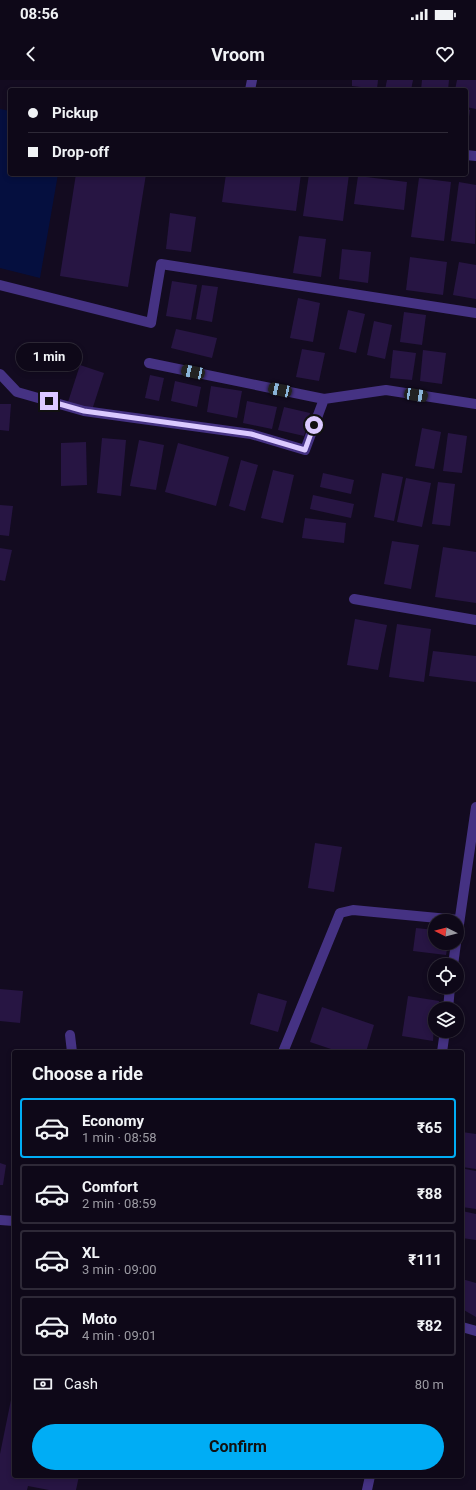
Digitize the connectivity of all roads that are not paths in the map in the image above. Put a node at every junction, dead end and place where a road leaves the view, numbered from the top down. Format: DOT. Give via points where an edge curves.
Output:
graph roads {
  1 [pos="0,285"];
  2 [pos="476,314"];
  3 [pos="150,363"];
  4 [pos="0,374"];
  5 [pos="324,400"];
  6 [pos="476,404"];
  7 [pos="354,599"];
  8 [pos="476,620"];
  9 [pos="476,807"];
  10 [pos="472,867"];
  11 [pos="460,914"];
  12 [pos="428,917"];
  13 [pos="70,1035"];
  14 [pos="444,1038"];
  15 [pos="72,1050"];
  16 [pos="284,1050"];
  17 [pos="442,1050"];
  18 [pos="0,1220"];
  19 [pos="12,1221"];
  20 [pos="464,1328"];
  21 [pos="476,1331"];
  22 [pos="370,1478"];
  23 [pos="367,1490"];
  1 -- 2 [label="street" via="151,323 161,264"];
  3 -- 5 [label="street"];
  4 -- 5 [label="street" via="17,392 84,411 251,434 305,450"];
  5 -- 6 [label="street" via="386,390"];
  7 -- 8 [label="street"];
  9 -- 10 [label="street"];
  10 -- 11 [label="street"];
  12 -- 16 [label="street" via="353,910 340,913"];
  13 -- 15 [label="street"];
  14 -- 17 [label="street"];
  18 -- 19 [label="street"];
  20 -- 21 [label="street"];
  22 -- 23 [label="street"];
}
